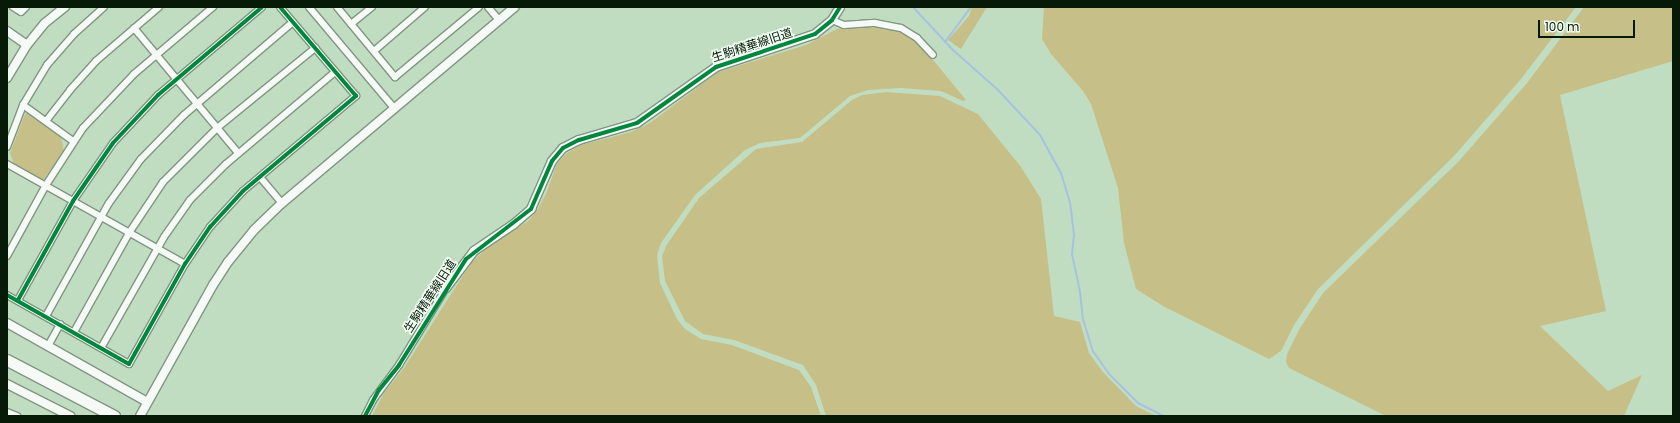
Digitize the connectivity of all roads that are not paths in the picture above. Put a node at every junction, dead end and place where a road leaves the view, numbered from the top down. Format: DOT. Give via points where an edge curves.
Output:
graph roads {
  1 [pos="12,7"];
  2 [pos="26,7"];
  3 [pos="65,7"];
  4 [pos="104,7"];
  5 [pos="159,7"];
  6 [pos="213,7"];
  7 [pos="262,7"];
  8 [pos="309,7"];
  9 [pos="337,7"];
  10 [pos="372,7"];
  11 [pos="425,7"];
  12 [pos="479,7"];
  13 [pos="488,7"];
  14 [pos="515,7"];
  15 [pos="840,7"];
  16 [pos="283,8"];
  17 [pos="499,20"];
  18 [pos="832,20"];
  19 [pos="293,22"];
  20 [pos="351,24"];
  21 [pos="134,28"];
  22 [pos="7,31"];
  23 [pos="27,45"];
  24 [pos="314,48"];
  25 [pos="374,51"];
  26 [pos="156,55"];
  27 [pos="932,55"];
  28 [pos="335,72"];
  29 [pos="7,78"];
  30 [pos="176,79"];
  31 [pos="197,104"];
  32 [pos="23,105"];
  33 [pos="394,108"];
  34 [pos="46,121"];
  35 [pos="217,128"];
  36 [pos="73,141"];
  37 [pos="7,147"];
  38 [pos="238,153"];
  39 [pos="7,164"];
  40 [pos="260,177"];
  41 [pos="46,185"];
  42 [pos="73,201"];
  43 [pos="282,203"];
  44 [pos="102,218"];
  45 [pos="129,233"];
  46 [pos="158,249"];
  47 [pos="7,256"];
  48 [pos="185,264"];
  49 [pos="446,288"];
  50 [pos="7,295"];
  51 [pos="18,300"];
  52 [pos="46,316"];
  53 [pos="7,323"];
  54 [pos="60,324"];
  55 [pos="74,332"];
  56 [pos="48,346"];
  57 [pos="101,348"];
  58 [pos="7,360"];
  59 [pos="7,366"];
  60 [pos="7,384"];
  61 [pos="147,402"];
  62 [pos="7,412"];
  63 [pos="141,414"];
  64 [pos="17,416"];
  65 [pos="70,416"];
  66 [pos="104,416"];
  67 [pos="114,416"];
  68 [pos="366,416"];
  1 -- 2 [label="street" via="21,12"];
  3 -- 23 [label="street" via="45,23"];
  4 -- 32 [label="street" via="55,56"];
  5 -- 21 [label="street"];
  6 -- 26 [label="street"];
  7 -- 30 [label="street"];
  8 -- 33 [label="street"];
  9 -- 20 [label="street"];
  10 -- 20 [label="street"];
  11 -- 25 [label="street"];
  12 -- 25 [label="street" via="395,77"];
  13 -- 17 [label="street"];
  14 -- 17 [label="street"];
  15 -- 18 [label="street, 生駒精華線旧道"];
  16 -- 19 [label="street"];
  17 -- 33 [label="street"];
  18 -- 27 [label="street" via="844,25 875,23 901,28 917,38"];
  18 -- 49 [label="street, 生駒精華線旧道" via="815,34 804,39 708,70 657,111 637,123 570,144 552,161 532,209 474,251"];
  19 -- 24 [label="street"];
  19 -- 31 [label="street"];
  20 -- 25 [label="street"];
  21 -- 26 [label="street"];
  21 -- 34 [label="street" via="83,75"];
  22 -- 23 [label="street"];
  23 -- 29 [label="street"];
  24 -- 28 [label="street"];
  24 -- 35 [label="street"];
  26 -- 30 [label="street"];
  26 -- 36 [label="street" via="119,88"];
  28 -- 38 [label="street"];
  28 -- 40 [label="street" via="356,96"];
  30 -- 31 [label="street"];
  30 -- 42 [label="street" via="122,132"];
  31 -- 35 [label="street"];
  31 -- 44 [label="street" via="141,159"];
  32 -- 34 [label="street"];
  32 -- 37 [label="street"];
  33 -- 43 [label="street"];
  34 -- 36 [label="street"];
  35 -- 38 [label="street"];
  35 -- 45 [label="street" via="163,182"];
  36 -- 41 [label="street"];
  38 -- 46 [label="street" via="190,200"];
  39 -- 41 [label="street"];
  40 -- 43 [label="street"];
  40 -- 48 [label="street" via="221,214 199,240"];
  41 -- 42 [label="street"];
  41 -- 47 [label="street"];
  42 -- 44 [label="street"];
  42 -- 51 [label="street"];
  43 -- 61 [label="street" via="254,230 228,262"];
  44 -- 45 [label="street"];
  44 -- 52 [label="street"];
  45 -- 46 [label="street"];
  45 -- 55 [label="street"];
  46 -- 48 [label="street"];
  46 -- 57 [label="street"];
  48 -- 57 [label="street" via="129,364"];
  49 -- 68 [label="street, 生駒精華線旧道" via="373,400"];
  50 -- 51 [label="street"];
  51 -- 52 [label="street"];
  52 -- 54 [label="street"];
  53 -- 56 [label="street"];
  54 -- 55 [label="street"];
  54 -- 56 [label="street"];
  55 -- 57 [label="street"];
  56 -- 61 [label="street"];
  58 -- 67 [label="highway"];
  59 -- 66 [label="highway"];
  60 -- 65 [label="street"];
  61 -- 63 [label="street"];
  62 -- 64 [label="street"];
}
